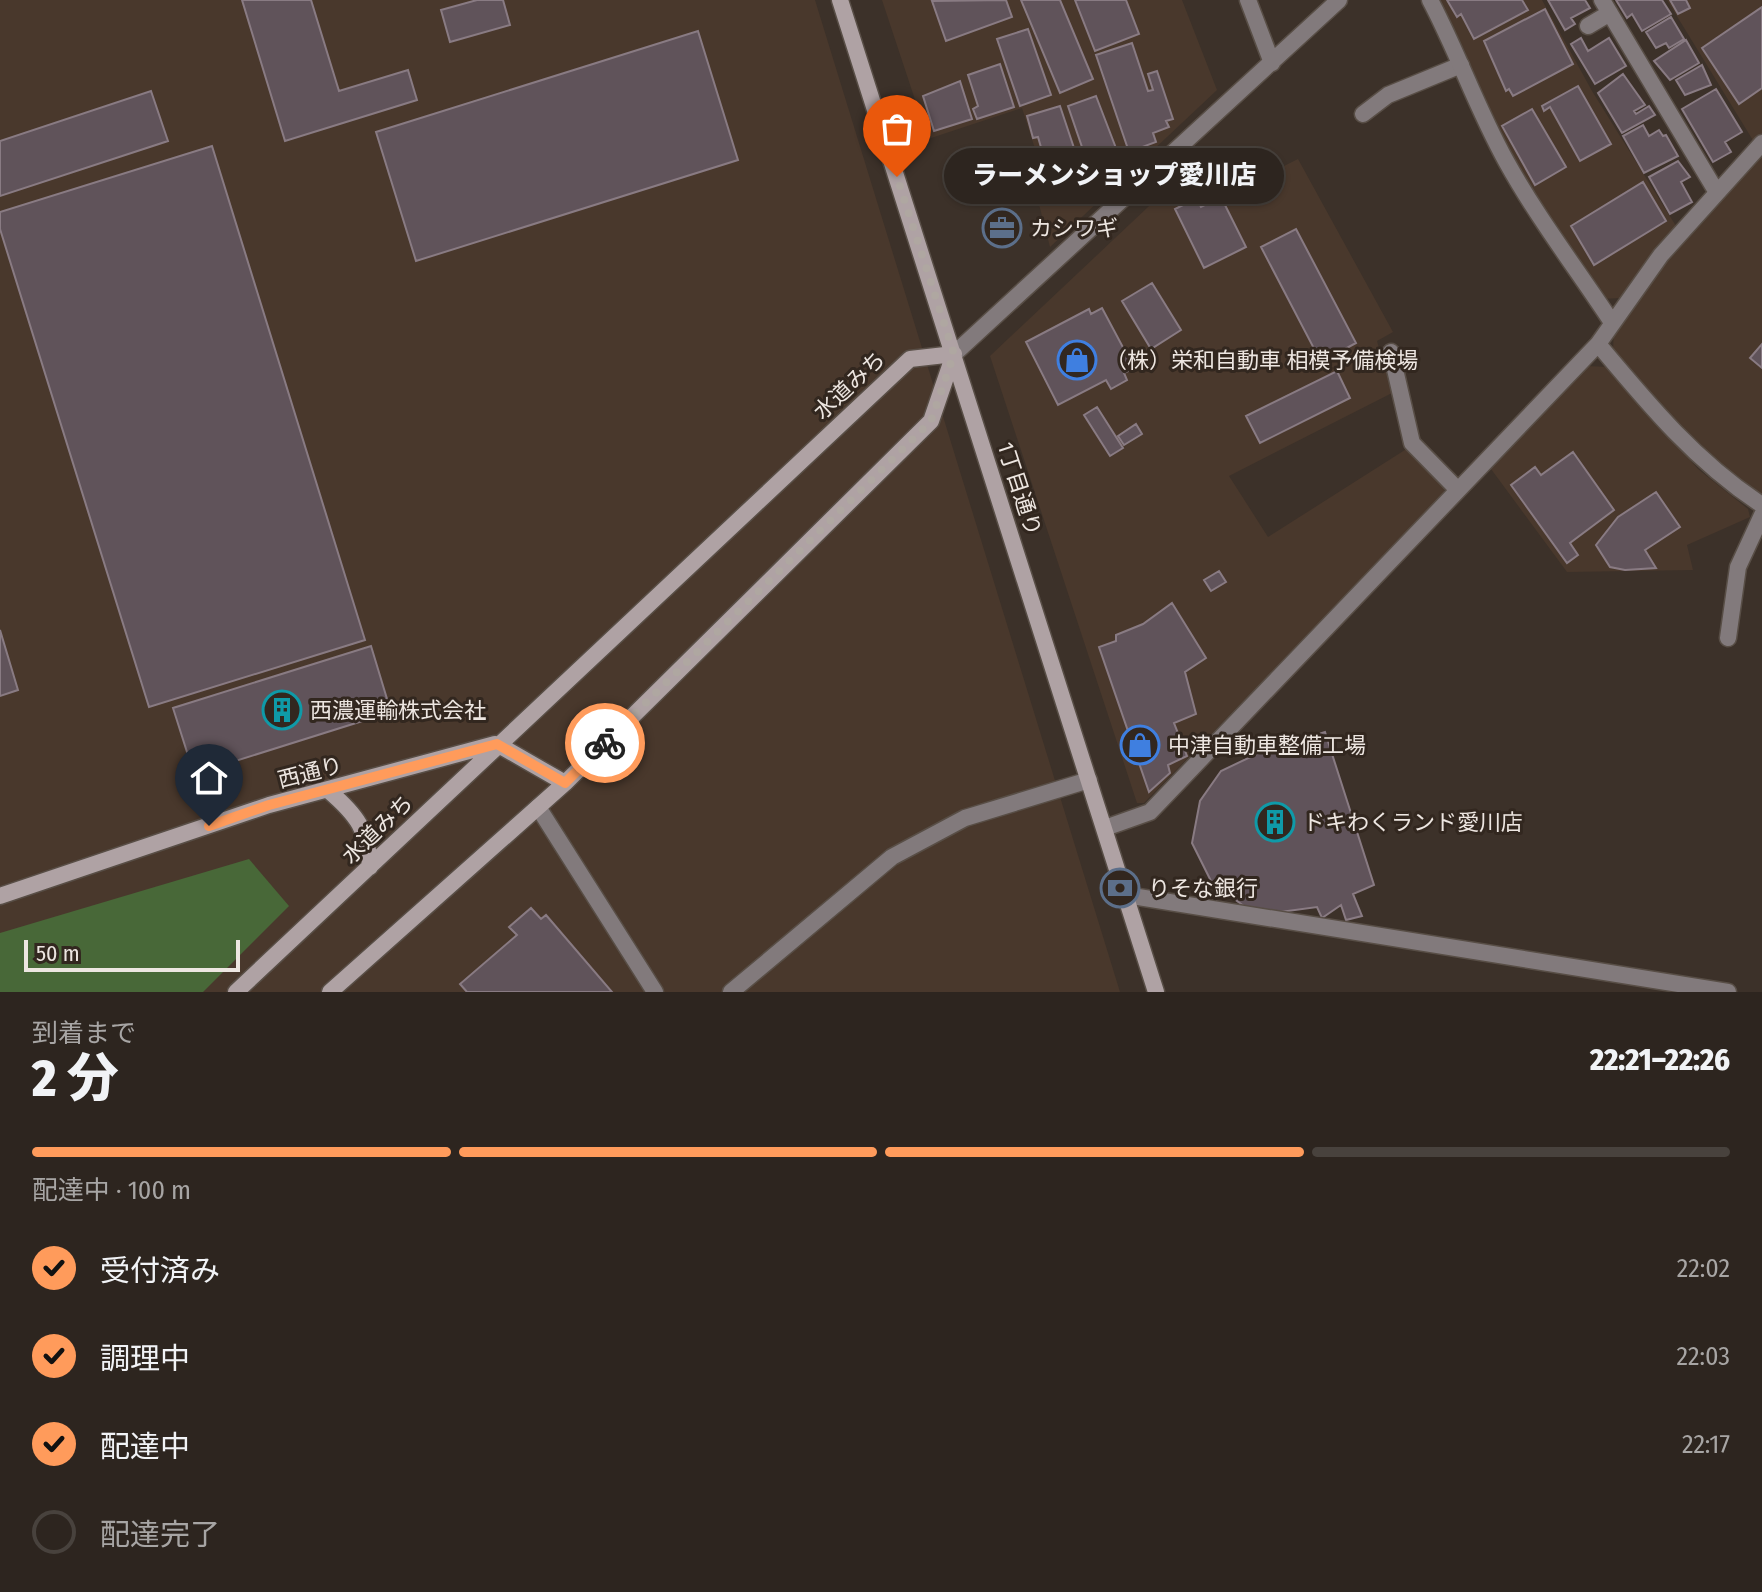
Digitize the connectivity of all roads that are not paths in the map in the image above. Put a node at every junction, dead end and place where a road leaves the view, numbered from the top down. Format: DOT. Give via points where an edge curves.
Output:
graph roads {
  1 [pos="840,0"];
  2 [pos="1248,0"];
  3 [pos="1339,0"];
  4 [pos="1430,0"];
  5 [pos="1606,6"];
  6 [pos="1588,26"];
  7 [pos="1272,63"];
  8 [pos="1461,65"];
  9 [pos="1363,114"];
  10 [pos="1762,143"];
  11 [pos="1716,191"];
  12 [pos="1611,321"];
  13 [pos="1598,344"];
  14 [pos="1391,352"];
  15 [pos="954,354"];
  16 [pos="1458,490"];
  17 [pos="1762,505"];
  18 [pos="1762,515"];
  19 [pos="1728,638"];
  20 [pos="497,744"];
  21 [pos="1089,780"];
  22 [pos="565,783"];
  23 [pos="329,791"];
  24 [pos="538,807"];
  25 [pos="1105,828"];
  26 [pos="370,867"];
  27 [pos="1126,895"];
  28 [pos="0,896"];
  29 [pos="236,992"];
  30 [pos="330,992"];
  31 [pos="655,992"];
  32 [pos="731,992"];
  33 [pos="1156,992"];
  34 [pos="1728,992"];
  1 -- 15 [label="street, 1丁目通り"];
  2 -- 7 [label="street"];
  3 -- 7 [label="street"];
  4 -- 8 [label="street"];
  5 -- 6 [label="street"];
  5 -- 11 [label="street"];
  7 -- 15 [label="street"];
  8 -- 9 [label="street" via="1388,95"];
  8 -- 12 [label="street" via="1506,161"];
  10 -- 11 [label="street"];
  11 -- 12 [label="street"];
  12 -- 13 [label="street"];
  13 -- 16 [label="street"];
  13 -- 17 [label="street" via="1662,421 1704,462"];
  14 -- 16 [label="street" via="1412,443"];
  15 -- 20 [label="street, 水道みち" via="910,359"];
  15 -- 21 [label="street, 1丁目通り"];
  15 -- 22 [label="street" via="931,421"];
  16 -- 25 [label="street" via="1150,812"];
  18 -- 19 [label="street" via="1738,567"];
  20 -- 22 [label="street"];
  20 -- 23 [label="street, 西通り"];
  20 -- 26 [label="street, 水道みち"];
  21 -- 25 [label="street, 1丁目通り"];
  21 -- 32 [label="street" via="965,818 892,857"];
  22 -- 24 [label="street"];
  23 -- 26 [label="street" via="352,811 369,842"];
  23 -- 28 [label="street, 西通り" via="269,805"];
  24 -- 30 [label="street"];
  24 -- 31 [label="street"];
  25 -- 27 [label="street, 1丁目通り"];
  26 -- 29 [label="street, 水道みち"];
  27 -- 33 [label="street, 1丁目通り"];
  27 -- 34 [label="street"];
}
